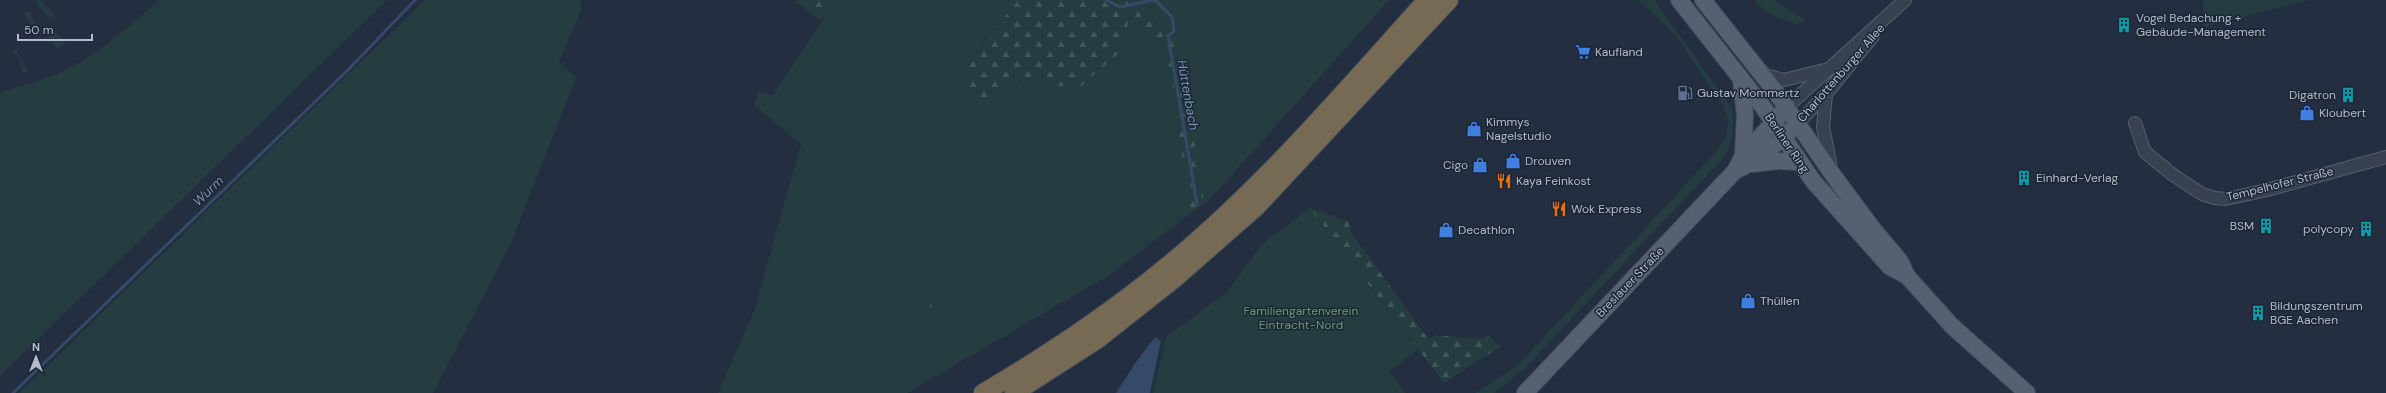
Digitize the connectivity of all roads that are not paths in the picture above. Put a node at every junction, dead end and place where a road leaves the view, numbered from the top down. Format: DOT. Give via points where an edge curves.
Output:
graph roads {
  1 [pos="1427,0"];
  2 [pos="1449,0"];
  3 [pos="1679,0"];
  4 [pos="1703,0"];
  5 [pos="1902,3"];
  6 [pos="1827,70"];
  7 [pos="1761,74"];
  8 [pos="1741,80"];
  9 [pos="1826,94"];
  10 [pos="1787,107"];
  11 [pos="1772,122"];
  12 [pos="1798,123"];
  13 [pos="2135,123"];
  14 [pos="1782,138"];
  15 [pos="2386,157"];
  16 [pos="1746,160"];
  17 [pos="1798,162"];
  18 [pos="1833,175"];
  19 [pos="1906,276"];
  20 [pos="983,393"];
  21 [pos="1014,393"];
  22 [pos="1525,393"];
  23 [pos="2027,393"];
  1 -- 20 [label="highway" via="1328,110 1246,195 1166,268 1090,325"];
  2 -- 21 [label="highway" via="1256,207 1174,279 1098,339"];
  3 -- 8 [label="main road, Berliner Ring"];
  4 -- 7 [label="main road, Berliner Ring"];
  5 -- 6 [label="street, Charlottenburger Allee"];
  5 -- 9 [label="street, Charlottenburger Allee"];
  6 -- 7 [label="street" via="1790,80"];
  6 -- 10 [label="street, Charlottenburger Allee"];
  7 -- 10 [label="main road, Berliner Ring"];
  8 -- 11 [label="main road, Berliner Ring"];
  8 -- 16 [label="main road" via="1746,115"];
  9 -- 12 [label="street, Charlottenburger Allee"];
  9 -- 18 [label="street" via="1823,127"];
  10 -- 11 [label="main road, Breslauer Straße"];
  10 -- 12 [label="main road, Berliner Ring"];
  11 -- 14 [label="main road, Berliner Ring"];
  11 -- 16 [label="main road, Breslauer Straße"];
  12 -- 14 [label="main road, Charlottenburger Allee"];
  12 -- 18 [label="main road, Berliner Ring"];
  13 -- 15 [label="street, Tempelhofer Straße" via="2145,152 2185,183 2202,194 2215,198 2226,199 2267,190"];
  14 -- 16 [label="main road, Breslauer Straße"];
  14 -- 17 [label="main road, Berliner Ring"];
  16 -- 17 [label="main road"];
  16 -- 22 [label="main road, Breslauer Straße"];
  17 -- 19 [label="main road, Berliner Ring" via="1890,267"];
  18 -- 19 [label="main road, Berliner Ring" via="1900,261"];
  19 -- 23 [label="main road, Berliner Ring" via="1952,326"];
}
